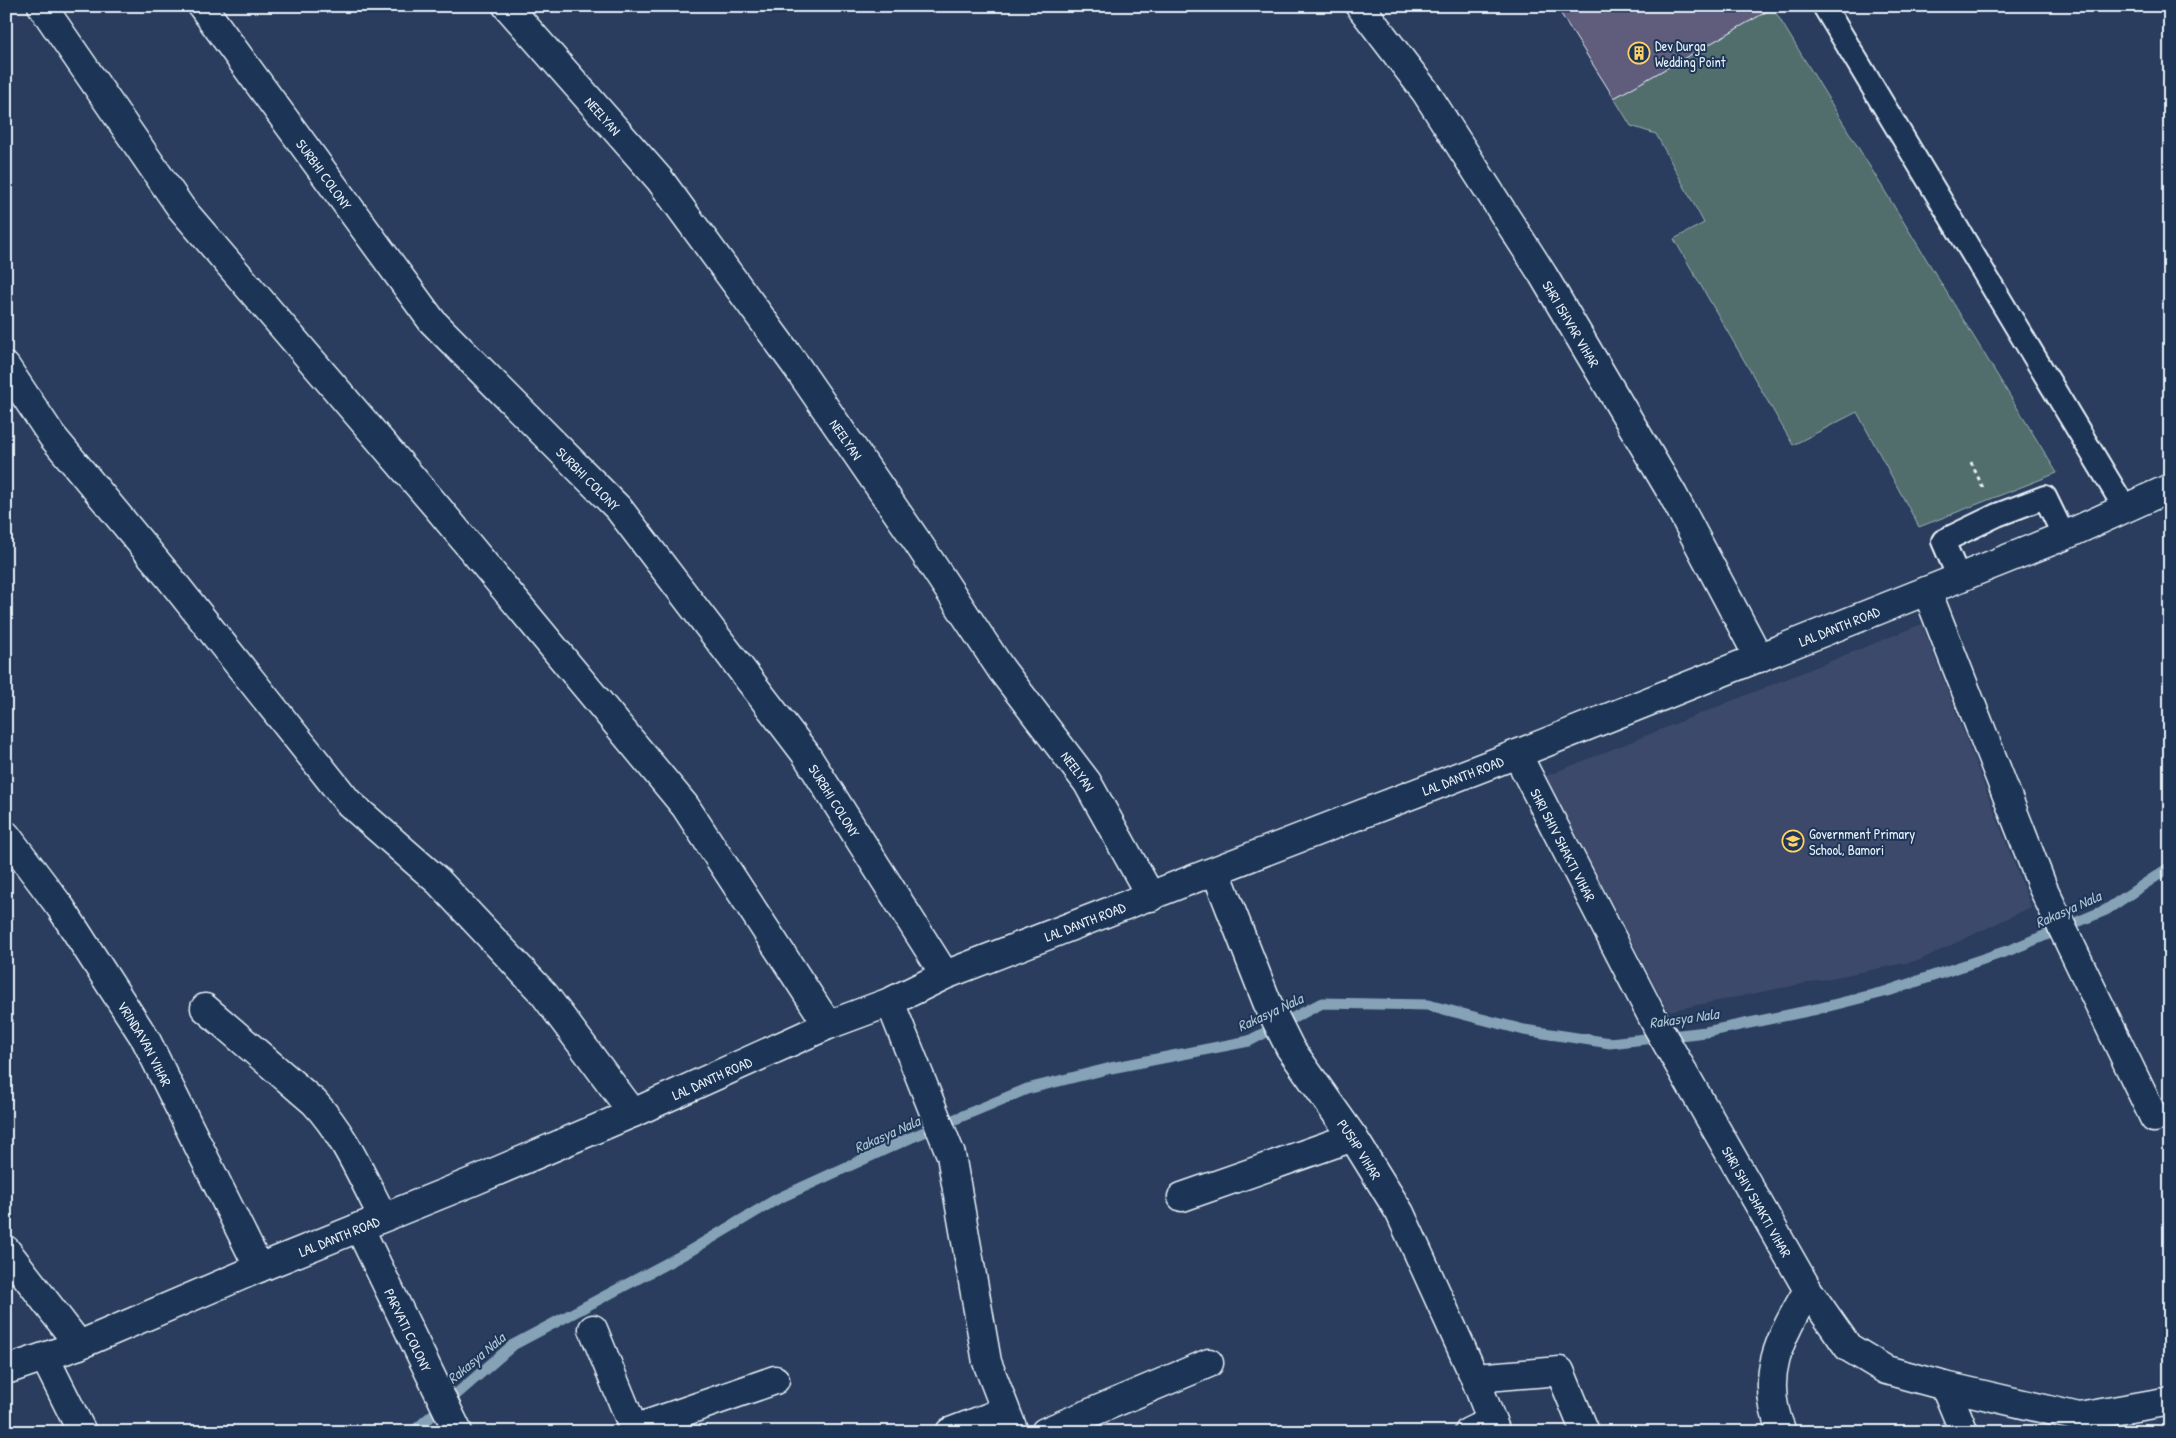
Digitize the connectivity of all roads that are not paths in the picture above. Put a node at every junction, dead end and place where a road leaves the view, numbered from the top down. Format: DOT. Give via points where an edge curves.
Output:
graph roads {
  1 [pos="42,6"];
  2 [pos="202,6"];
  3 [pos="507,6"];
  4 [pos="1360,6"];
  5 [pos="1824,6"];
  6 [pos="6,367"];
  7 [pos="2170,488"];
  8 [pos="2125,508"];
  9 [pos="2064,536"];
  10 [pos="1959,578"];
  11 [pos="1927,591"];
  12 [pos="1759,658"];
  13 [pos="1517,754"];
  14 [pos="6,835"];
  15 [pos="1216,872"];
  16 [pos="1151,896"];
  17 [pos="945,975"];
  18 [pos="890,1002"];
  19 [pos="205,1008"];
  20 [pos="828,1025"];
  21 [pos="633,1113"];
  22 [pos="2154,1118"];
  23 [pos="1353,1137"];
  24 [pos="1182,1197"];
  25 [pos="371,1222"];
  26 [pos="6,1250"];
  27 [pos="259,1268"];
  28 [pos="1808,1290"];
  29 [pos="593,1329"];
  30 [pos="79,1345"];
  31 [pos="44,1358"];
  32 [pos="1209,1363"];
  33 [pos="6,1370"];
  34 [pos="1475,1378"];
  35 [pos="775,1380"];
  36 [pos="1945,1386"];
  37 [pos="2170,1402"];
  38 [pos="1010,1421"];
  39 [pos="1486,1428"];
  40 [pos="634,1431"];
  41 [pos="82,1432"];
  42 [pos="458,1432"];
  43 [pos="950,1432"];
  44 [pos="1045,1432"];
  45 [pos="1585,1432"];
  46 [pos="1782,1432"];
  47 [pos="1964,1432"];
  1 -- 20 [label="street" via="181,208 437,507 685,806"];
  2 -- 17 [label="street, SURBHI COLONY" via="432,321 619,509 804,753"];
  3 -- 16 [label="street, NEELYAN" via="660,180 797,367 1001,669 1087,782"];
  4 -- 12 [label="street, SHRI ISHVAR VIHAR" via="1425,91 1543,275 1673,495"];
  5 -- 8 [label="lane"];
  6 -- 21 [label="street" via="52,436 348,802 438,881 544,994"];
  7 -- 8 [label="street, LAL DANTH ROAD"];
  8 -- 9 [label="street, LAL DANTH ROAD"];
  9 -- 10 [label="street, LAL DANTH ROAD"];
  9 -- 10 [label="lane" via="2045,497 1997,515 1943,541"];
  10 -- 11 [label="street, LAL DANTH ROAD"];
  11 -- 12 [label="street, LAL DANTH ROAD"];
  11 -- 22 [label="street" via="2051,905"];
  12 -- 13 [label="street, LAL DANTH ROAD"];
  13 -- 15 [label="street, LAL DANTH ROAD"];
  13 -- 28 [label="street, SHRI SHIV SHAKTI VIHAR" via="1658,1026"];
  14 -- 27 [label="street, VRINDAVAN VIHAR" via="61,908 146,1040"];
  15 -- 16 [label="street, LAL DANTH ROAD"];
  15 -- 23 [label="street, PUSHP VIHAR" via="1267,1002 1290,1048"];
  16 -- 17 [label="street, LAL DANTH ROAD"];
  17 -- 18 [label="street, LAL DANTH ROAD"];
  18 -- 20 [label="street, LAL DANTH ROAD"];
  18 -- 38 [label="street" via="951,1155 987,1362"];
  19 -- 25 [label="street, PARVATI COLONY" via="330,1119 343,1139"];
  20 -- 21 [label="street, LAL DANTH ROAD"];
  21 -- 25 [label="street, LAL DANTH ROAD"];
  23 -- 24 [label="street"];
  23 -- 34 [label="street, PUSHP VIHAR" via="1400,1213"];
  25 -- 27 [label="street, LAL DANTH ROAD"];
  25 -- 42 [label="street, PARVATI COLONY" via="432,1379"];
  26 -- 30 [label="street"];
  27 -- 30 [label="street, LAL DANTH ROAD"];
  28 -- 36 [label="street, SHRI SHIV SHAKTI VIHAR" via="1848,1347 1886,1370"];
  28 -- 46 [label="street" via="1783,1334 1771,1379 1771,1396"];
  29 -- 40 [label="street"];
  30 -- 31 [label="street, LAL DANTH ROAD"];
  31 -- 33 [label="street, LAL DANTH ROAD"];
  31 -- 41 [label="street"];
  32 -- 44 [label="street"];
  34 -- 39 [label="street, PUSHP VIHAR"];
  34 -- 45 [label="street" via="1560,1371"];
  35 -- 40 [label="street"];
  36 -- 37 [label="street, SHRI SHIV SHAKTI VIHAR" via="2079,1417"];
  36 -- 47 [label="street"];
  38 -- 43 [label="street"];
}
